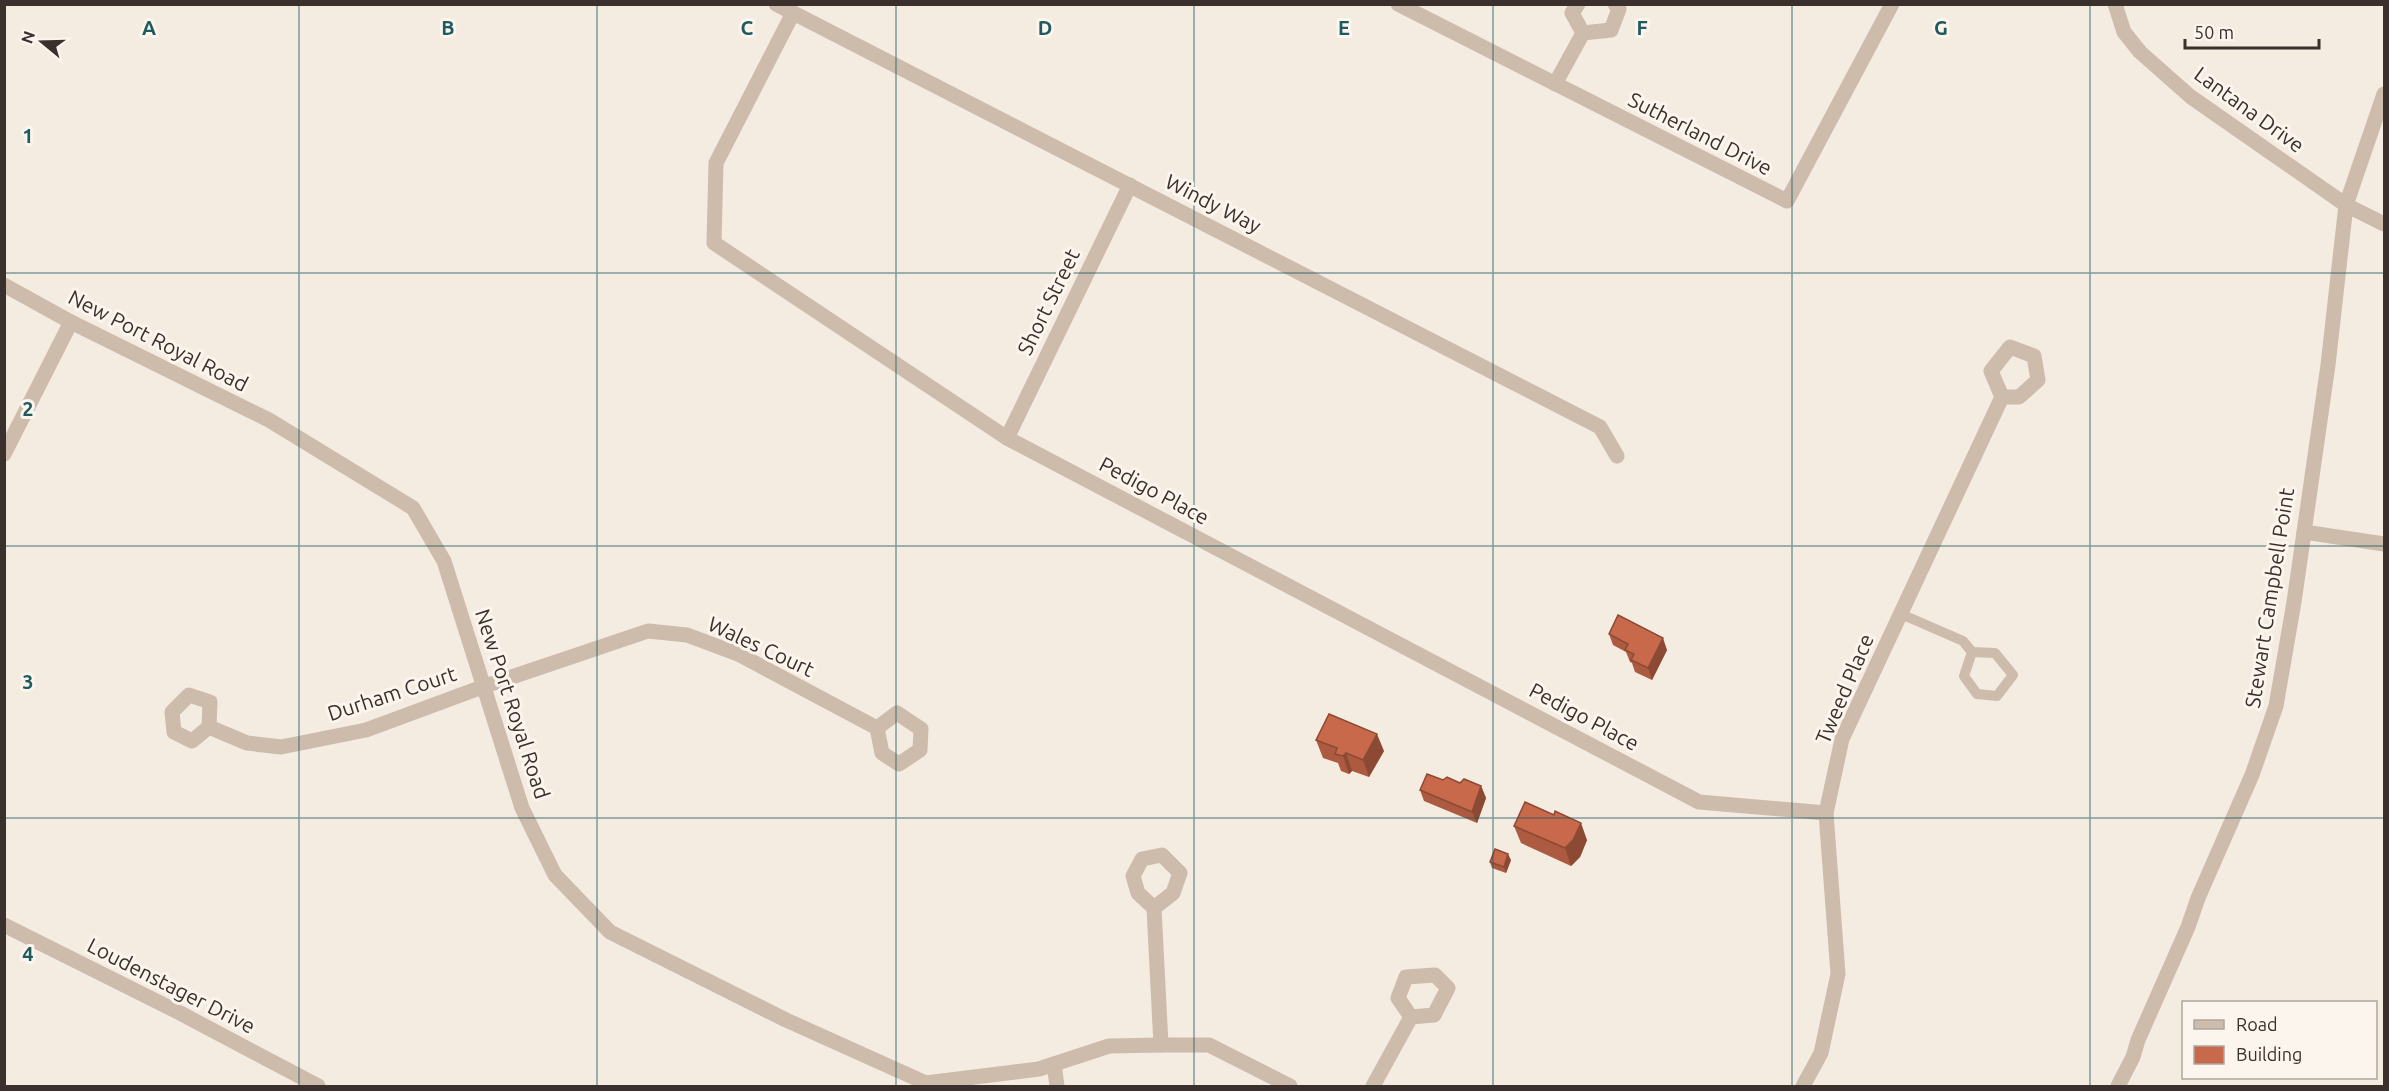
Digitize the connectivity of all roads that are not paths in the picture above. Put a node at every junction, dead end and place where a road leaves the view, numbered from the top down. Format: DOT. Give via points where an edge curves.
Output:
graph roads {
  1 [pos="776,4"];
  2 [pos="1398,4"];
  3 [pos="1578,4"];
  4 [pos="1615,4"];
  5 [pos="2115,4"];
  6 [pos="1892,6"];
  7 [pos="793,13"];
  8 [pos="1582,33"];
  9 [pos="1555,84"];
  10 [pos="2385,94"];
  11 [pos="1130,185"];
  12 [pos="2346,205"];
  13 [pos="2385,224"];
  14 [pos="4,285"];
  15 [pos="71,322"];
  16 [pos="2002,398"];
  17 [pos="1007,438"];
  18 [pos="4,454"];
  19 [pos="1617,456"];
  20 [pos="2304,532"];
  21 [pos="2385,544"];
  22 [pos="1901,614"];
  23 [pos="1972,652"];
  24 [pos="485,686"];
  25 [pos="209,727"];
  26 [pos="877,728"];
  27 [pos="1827,813"];
  28 [pos="1154,908"];
  29 [pos="4,925"];
  30 [pos="1411,1017"];
  31 [pos="1161,1045"];
  32 [pos="1054,1064"];
  33 [pos="1005,1080"];
  34 [pos="318,1086"];
  35 [pos="1058,1086"];
  36 [pos="1290,1086"];
  37 [pos="1372,1086"];
  38 [pos="1803,1086"];
  39 [pos="2118,1086"];
  1 -- 7 [label="street, Windy Way"];
  2 -- 9 [label="street, Sutherland Drive"];
  3 -- 8 [label="street" via="1572,13"];
  4 -- 8 [label="street" via="1619,9 1611,30"];
  5 -- 12 [label="street, Lantana Drive" via="2124,32 2140,52 2183,89"];
  6 -- 9 [label="street, Sutherland Drive" via="1787,201"];
  7 -- 11 [label="street, Windy Way"];
  7 -- 17 [label="street, Pedigo Place" via="716,164 714,243"];
  8 -- 9 [label="street"];
  10 -- 12 [label="street, Stewart Campbell Point"];
  11 -- 17 [label="street, Short Street"];
  11 -- 19 [label="street, Windy Way" via="1600,427"];
  12 -- 13 [label="street, Lantana Drive"];
  12 -- 20 [label="street, Stewart Campbell Point"];
  14 -- 15 [label="street, New Port Royal Road"];
  15 -- 18 [label="street"];
  15 -- 24 [label="street, New Port Royal Road" via="269,420 413,508 444,561"];
  16 -- 22 [label="street, Tweed Place"];
  17 -- 27 [label="street, Pedigo Place" via="1699,802"];
  20 -- 21 [label="street"];
  20 -- 39 [label="street, Stewart Campbell Point" via="2283,674 2264,744"];
  22 -- 23 [label="lane" via="1963,641"];
  22 -- 27 [label="street, Tweed Place" via="1842,739"];
  23 -- 23 [label="lane" via="1964,676 1977,694 1997,696 2013,675 1995,653"];
  24 -- 25 [label="street, Durham Court" via="366,730 280,747 247,743"];
  24 -- 26 [label="street, Wales Court" via="648,631 687,635 738,654"];
  24 -- 33 [label="street, New Port Royal Road" via="522,808 555,875 610,932 786,1020 926,1083"];
  27 -- 38 [label="street, Tweed Place" via="1838,974 1821,1053"];
  28 -- 31 [label="street"];
  29 -- 34 [label="street, Loudenstager Drive"];
  30 -- 37 [label="street"];
  31 -- 32 [label="street, New Port Royal Road" via="1109,1046"];
  31 -- 36 [label="street, New Port Royal Road" via="1209,1046"];
  32 -- 33 [label="street, New Port Royal Road"];
  32 -- 35 [label="street"];
}
